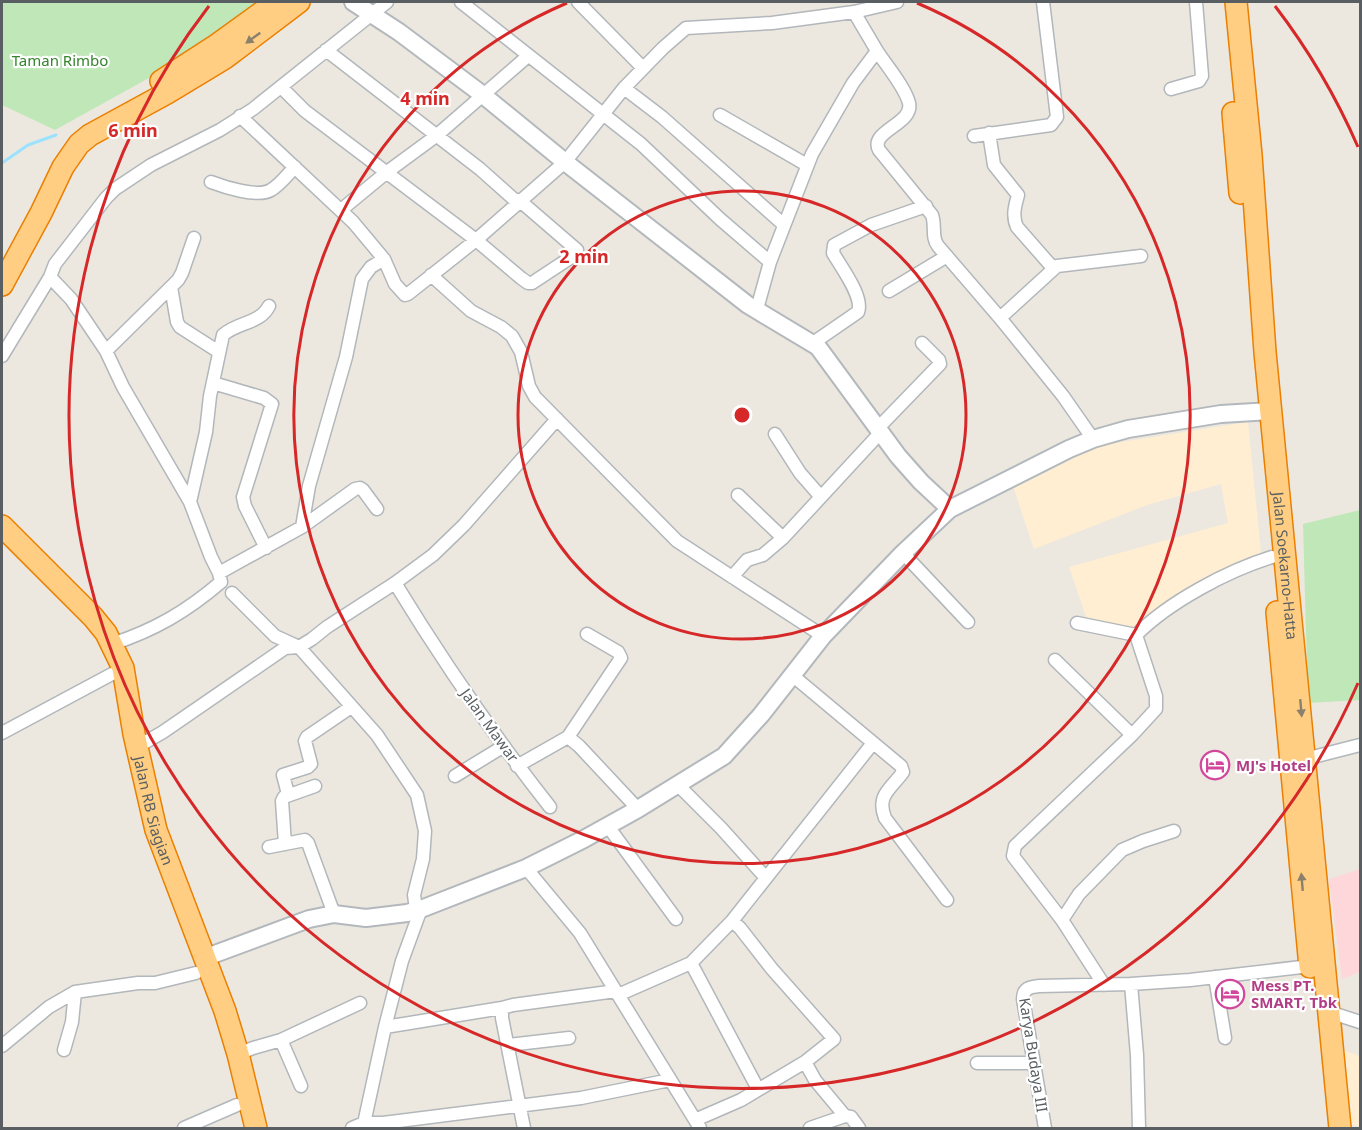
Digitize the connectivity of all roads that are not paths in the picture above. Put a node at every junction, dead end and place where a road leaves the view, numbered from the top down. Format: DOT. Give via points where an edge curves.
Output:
graph roads {
  1 [pos="276,2"];
  2 [pos="299,2"];
  3 [pos="353,2"];
  4 [pos="387,2"];
  5 [pos="461,2"];
  6 [pos="578,2"];
  7 [pos="897,2"];
  8 [pos="1043,2"];
  9 [pos="1196,2"];
  10 [pos="1222,2"];
  11 [pos="1236,2"];
  12 [pos="854,12"];
  13 [pos="371,14"];
  14 [pos="326,50"];
  15 [pos="221,51"];
  16 [pos="877,51"];
  17 [pos="528,56"];
  18 [pos="643,68"];
  19 [pos="281,87"];
  20 [pos="624,88"];
  21 [pos="1171,89"];
  22 [pos="483,95"];
  23 [pos="603,113"];
  24 [pos="720,115"];
  25 [pos="240,116"];
  26 [pos="989,134"];
  27 [pos="436,136"];
  28 [pos="974,136"];
  29 [pos="565,162"];
  30 [pos="807,165"];
  31 [pos="295,167"];
  32 [pos="387,172"];
  33 [pos="211,182"];
  34 [pos="518,201"];
  35 [pos="926,206"];
  36 [pos="341,210"];
  37 [pos="784,225"];
  38 [pos="194,238"];
  39 [pos="476,240"];
  40 [pos="947,256"];
  41 [pos="1141,256"];
  42 [pos="2,259"];
  43 [pos="384,259"];
  44 [pos="770,262"];
  45 [pos="1053,268"];
  46 [pos="431,275"];
  47 [pos="50,277"];
  48 [pos="2,285"];
  49 [pos="171,287"];
  50 [pos="889,291"];
  51 [pos="269,306"];
  52 [pos="757,309"];
  53 [pos="1000,318"];
  54 [pos="813,343"];
  55 [pos="922,343"];
  56 [pos="106,351"];
  57 [pos="219,352"];
  58 [pos="2,356"];
  59 [pos="213,383"];
  60 [pos="1265,412"];
  61 [pos="556,419"];
  62 [pos="879,430"];
  63 [pos="775,434"];
  64 [pos="1093,439"];
  65 [pos="738,495"];
  66 [pos="821,497"];
  67 [pos="190,502"];
  68 [pos="377,509"];
  69 [pos="950,509"];
  70 [pos="2,526"];
  71 [pos="302,527"];
  72 [pos="783,537"];
  73 [pos="2,543"];
  74 [pos="266,548"];
  75 [pos="903,553"];
  76 [pos="1272,557"];
  77 [pos="219,573"];
  78 [pos="732,577"];
  79 [pos="395,583"];
  80 [pos="232,593"];
  81 [pos="969,621"];
  82 [pos="1077,622"];
  83 [pos="587,634"];
  84 [pos="1136,635"];
  85 [pos="823,636"];
  86 [pos="112,644"];
  87 [pos="299,647"];
  88 [pos="1055,660"];
  89 [pos="112,674"];
  90 [pos="792,675"];
  91 [pos="351,707"];
  92 [pos="2,733"];
  93 [pos="1132,735"];
  94 [pos="568,737"];
  95 [pos="873,743"];
  96 [pos="1360,745"];
  97 [pos="504,746"];
  98 [pos="137,747"];
  99 [pos="1305,759"];
  100 [pos="517,766"];
  101 [pos="455,776"];
  102 [pos="678,785"];
  103 [pos="315,786"];
  104 [pos="288,794"];
  105 [pos="550,807"];
  106 [pos="638,809"];
  107 [pos="607,825"];
  108 [pos="1174,831"];
  109 [pos="1305,833"];
  110 [pos="285,844"];
  111 [pos="269,847"];
  112 [pos="526,868"];
  113 [pos="766,878"];
  114 [pos="947,900"];
  115 [pos="418,909"];
  116 [pos="334,914"];
  117 [pos="676,919"];
  118 [pos="1062,920"];
  119 [pos="732,921"];
  120 [pos="691,963"];
  121 [pos="200,966"];
  122 [pos="1310,966"];
  123 [pos="1215,977"];
  124 [pos="1131,984"];
  125 [pos="1104,985"];
  126 [pos="75,992"];
  127 [pos="617,993"];
  128 [pos="360,1003"];
  129 [pos="502,1008"];
  130 [pos="1329,1012"];
  131 [pos="1360,1022"];
  132 [pos="385,1027"];
  133 [pos="569,1038"];
  134 [pos="1225,1038"];
  135 [pos="281,1040"];
  136 [pos="508,1045"];
  137 [pos="2,1046"];
  138 [pos="64,1050"];
  139 [pos="238,1054"];
  140 [pos="1327,1059"];
  141 [pos="805,1062"];
  142 [pos="977,1063"];
  143 [pos="1034,1063"];
  144 [pos="670,1080"];
  145 [pos="301,1086"];
  146 [pos="758,1089"];
  147 [pos="237,1105"];
  148 [pos="520,1106"];
  149 [pos="845,1116"];
  150 [pos="698,1124"];
  151 [pos="360,1127"];
  152 [pos="184,1128"];
  153 [pos="243,1128"];
  154 [pos="256,1128"];
  155 [pos="524,1128"];
  156 [pos="810,1128"];
  157 [pos="859,1128"];
  158 [pos="1044,1128"];
  159 [pos="1139,1128"];
  160 [pos="1326,1128"];
  161 [pos="1340,1128"];
  1 -- 15 [label="highway"];
  2 -- 15 [label="highway, one-way"];
  3 -- 13 [label="street"];
  4 -- 13 [label="street"];
  5 -- 17 [label="street"];
  6 -- 18 [label="street"];
  7 -- 12 [label="street"];
  8 -- 26 [label="street" via="1057,117 1051,125"];
  9 -- 21 [label="street" via="1202,76 1199,81"];
  10 -- 60 [label="highway, Jalan Soekarno-Hatta"];
  11 -- 60 [label="highway, Jalan Soekarno-Hatta" via="1251,155"];
  12 -- 16 [label="street"];
  12 -- 18 [label="street" via="772,23 686,28"];
  13 -- 14 [label="street"];
  13 -- 22 [label="street"];
  14 -- 19 [label="street"];
  14 -- 27 [label="street"];
  15 -- 42 [label="highway" via="72,130 53,154"];
  15 -- 48 [label="highway" via="167,93 79,144 63,167"];
  16 -- 30 [label="street" via="853,83"];
  16 -- 35 [label="street" via="905,93 909,107 907,114 878,140 877,147"];
  17 -- 22 [label="street"];
  17 -- 23 [label="street"];
  18 -- 20 [label="street"];
  19 -- 25 [label="street"];
  19 -- 32 [label="street" via="305,111"];
  20 -- 23 [label="street"];
  20 -- 37 [label="street"];
  22 -- 27 [label="street"];
  22 -- 29 [label="street"];
  23 -- 29 [label="street"];
  23 -- 44 [label="street"];
  24 -- 30 [label="street"];
  25 -- 31 [label="street"];
  25 -- 47 [label="street" via="151,165 110,193"];
  26 -- 28 [label="street"];
  26 -- 45 [label="street" via="994,165 1018,195 1014,206 1017,228"];
  27 -- 32 [label="street"];
  27 -- 34 [label="street"];
  29 -- 34 [label="street"];
  29 -- 52 [label="street"];
  30 -- 37 [label="street"];
  31 -- 33 [label="street" via="265,192 231,190"];
  31 -- 36 [label="street"];
  32 -- 36 [label="street"];
  32 -- 39 [label="street"];
  34 -- 39 [label="street"];
  34 -- 39 [label="street" via="575,248 576,254 537,282 528,283"];
  35 -- 40 [label="street" via="934,222 934,241"];
  35 -- 54 [label="street" via="871,225 834,245 833,253 859,298 860,308"];
  36 -- 43 [label="street"];
  37 -- 44 [label="street"];
  38 -- 49 [label="street" via="182,273"];
  39 -- 46 [label="street"];
  40 -- 50 [label="street"];
  40 -- 53 [label="street"];
  41 -- 45 [label="street"];
  43 -- 46 [label="street" via="405,295"];
  43 -- 71 [label="street" via="362,279"];
  44 -- 52 [label="street"];
  45 -- 53 [label="street"];
  46 -- 61 [label="street" via="471,310 512,336 529,386"];
  47 -- 56 [label="street" via="71,299"];
  47 -- 58 [label="street"];
  49 -- 56 [label="street"];
  49 -- 57 [label="street" via="180,327"];
  51 -- 57 [label="street" via="261,317 226,333"];
  52 -- 54 [label="street"];
  53 -- 64 [label="street"];
  54 -- 62 [label="street" via="827,356"];
  55 -- 62 [label="street" via="940,364"];
  56 -- 67 [label="street"];
  57 -- 59 [label="street"];
  59 -- 67 [label="street"];
  59 -- 74 [label="street" via="272,404 243,497"];
  60 -- 64 [label="street" via="1221,414 1128,429"];
  60 -- 76 [label="highway, Jalan Soekarno-Hatta"];
  60 -- 99 [label="highway, Jalan Soekarno-Hatta, one-way"];
  61 -- 78 [label="street" via="677,541"];
  61 -- 79 [label="street" via="464,525 433,555"];
  62 -- 66 [label="street"];
  62 -- 69 [label="street" via="921,482"];
  63 -- 66 [label="street"];
  64 -- 69 [label="street"];
  65 -- 72 [label="street"];
  66 -- 72 [label="street"];
  67 -- 77 [label="street"];
  68 -- 71 [label="street" via="357,488"];
  69 -- 75 [label="street"];
  70 -- 86 [label="highway, Jalan RB Siagian" via="93,617"];
  71 -- 74 [label="street"];
  72 -- 78 [label="street" via="763,555 747,560"];
  73 -- 89 [label="highway, Jalan RB Siagian" via="95,637"];
  74 -- 77 [label="street"];
  75 -- 81 [label="street"];
  75 -- 85 [label="street"];
  76 -- 84 [label="street" via="1211,583"];
  76 -- 109 [label="highway, Jalan Soekarno-Hatta"];
  77 -- 86 [label="street" via="221,582 174,618"];
  78 -- 85 [label="street"];
  79 -- 87 [label="street"];
  79 -- 97 [label="street, Jalan Mawar"];
  80 -- 87 [label="street" via="276,636"];
  82 -- 84 [label="street"];
  83 -- 94 [label="street" via="618,652 621,658"];
  84 -- 93 [label="street" via="1157,703"];
  85 -- 90 [label="street"];
  86 -- 98 [label="highway, Jalan RB Siagian" via="123,668"];
  87 -- 91 [label="street"];
  87 -- 98 [label="street" via="285,648"];
  88 -- 93 [label="street"];
  89 -- 92 [label="street"];
  89 -- 121 [label="highway, Jalan RB Siagian" via="149,850"];
  90 -- 95 [label="street"];
  90 -- 102 [label="street" via="724,756"];
  91 -- 104 [label="street" via="307,737 311,764 283,775"];
  91 -- 115 [label="street" via="376,735 417,795 425,831 414,895"];
  93 -- 118 [label="street" via="1013,851"];
  94 -- 100 [label="street, Jalan Mawar"];
  94 -- 106 [label="street"];
  95 -- 113 [label="street"];
  95 -- 114 [label="street" via="903,769 883,797 885,818"];
  96 -- 99 [label="street"];
  97 -- 100 [label="street, Jalan Mawar"];
  97 -- 101 [label="street"];
  98 -- 121 [label="highway, Jalan RB Siagian" via="156,830"];
  99 -- 109 [label="highway, Jalan Soekarno-Hatta"];
  100 -- 105 [label="street"];
  102 -- 106 [label="street"];
  102 -- 113 [label="street"];
  103 -- 104 [label="street"];
  104 -- 110 [label="street" via="282,801"];
  106 -- 107 [label="street"];
  107 -- 112 [label="street"];
  107 -- 117 [label="street"];
  108 -- 118 [label="street" via="1122,850 1079,894"];
  122 -- 109 [label="highway, Jalan Soekarno-Hatta, one-way"];
  109 -- 130 [label="highway, Jalan Soekarno-Hatta"];
  110 -- 111 [label="street"];
  110 -- 116 [label="street" via="304,840 308,843"];
  112 -- 115 [label="street"];
  112 -- 127 [label="street" via="580,933"];
  113 -- 119 [label="street"];
  115 -- 116 [label="street" via="366,918"];
  115 -- 132 [label="street"];
  116 -- 121 [label="street" via="309,919"];
  118 -- 125 [label="street"];
  119 -- 120 [label="street"];
  119 -- 141 [label="street" via="834,1039"];
  120 -- 127 [label="street"];
  120 -- 146 [label="street"];
  121 -- 126 [label="street" via="155,983"];
  121 -- 139 [label="highway, Jalan RB Siagian" via="225,1011"];
  121 -- 147 [label="highway, Jalan RB Siagian"];
  122 -- 123 [label="street"];
  122 -- 140 [label="highway, Jalan Soekarno-Hatta"];
  123 -- 124 [label="street"];
  123 -- 134 [label="street"];
  124 -- 125 [label="street"];
  124 -- 159 [label="street"];
  125 -- 143 [label="street, Karya Budaya III" via="1039,986 1024,991"];
  126 -- 137 [label="street" via="49,1006"];
  126 -- 138 [label="street"];
  127 -- 129 [label="street"];
  127 -- 144 [label="street"];
  128 -- 135 [label="street"];
  129 -- 132 [label="street"];
  129 -- 136 [label="street"];
  130 -- 131 [label="street"];
  130 -- 140 [label="highway, Jalan Soekarno-Hatta"];
  132 -- 151 [label="street"];
  133 -- 136 [label="street"];
  135 -- 139 [label="street"];
  135 -- 145 [label="street"];
  136 -- 148 [label="street"];
  139 -- 154 [label="highway, Jalan RB Siagian"];
  140 -- 160 [label="highway, Jalan Soekarno-Hatta"];
  140 -- 161 [label="highway, Jalan Soekarno-Hatta"];
  141 -- 146 [label="street"];
  141 -- 149 [label="street"];
  142 -- 143 [label="street"];
  143 -- 158 [label="street, Karya Budaya III"];
  144 -- 148 [label="street"];
  144 -- 150 [label="street"];
  146 -- 150 [label="street"];
  147 -- 152 [label="street"];
  147 -- 153 [label="highway, Jalan RB Siagian"];
  148 -- 151 [label="street"];
  148 -- 155 [label="street"];
  149 -- 156 [label="street"];
  149 -- 157 [label="street" via="851,1117"];
}
